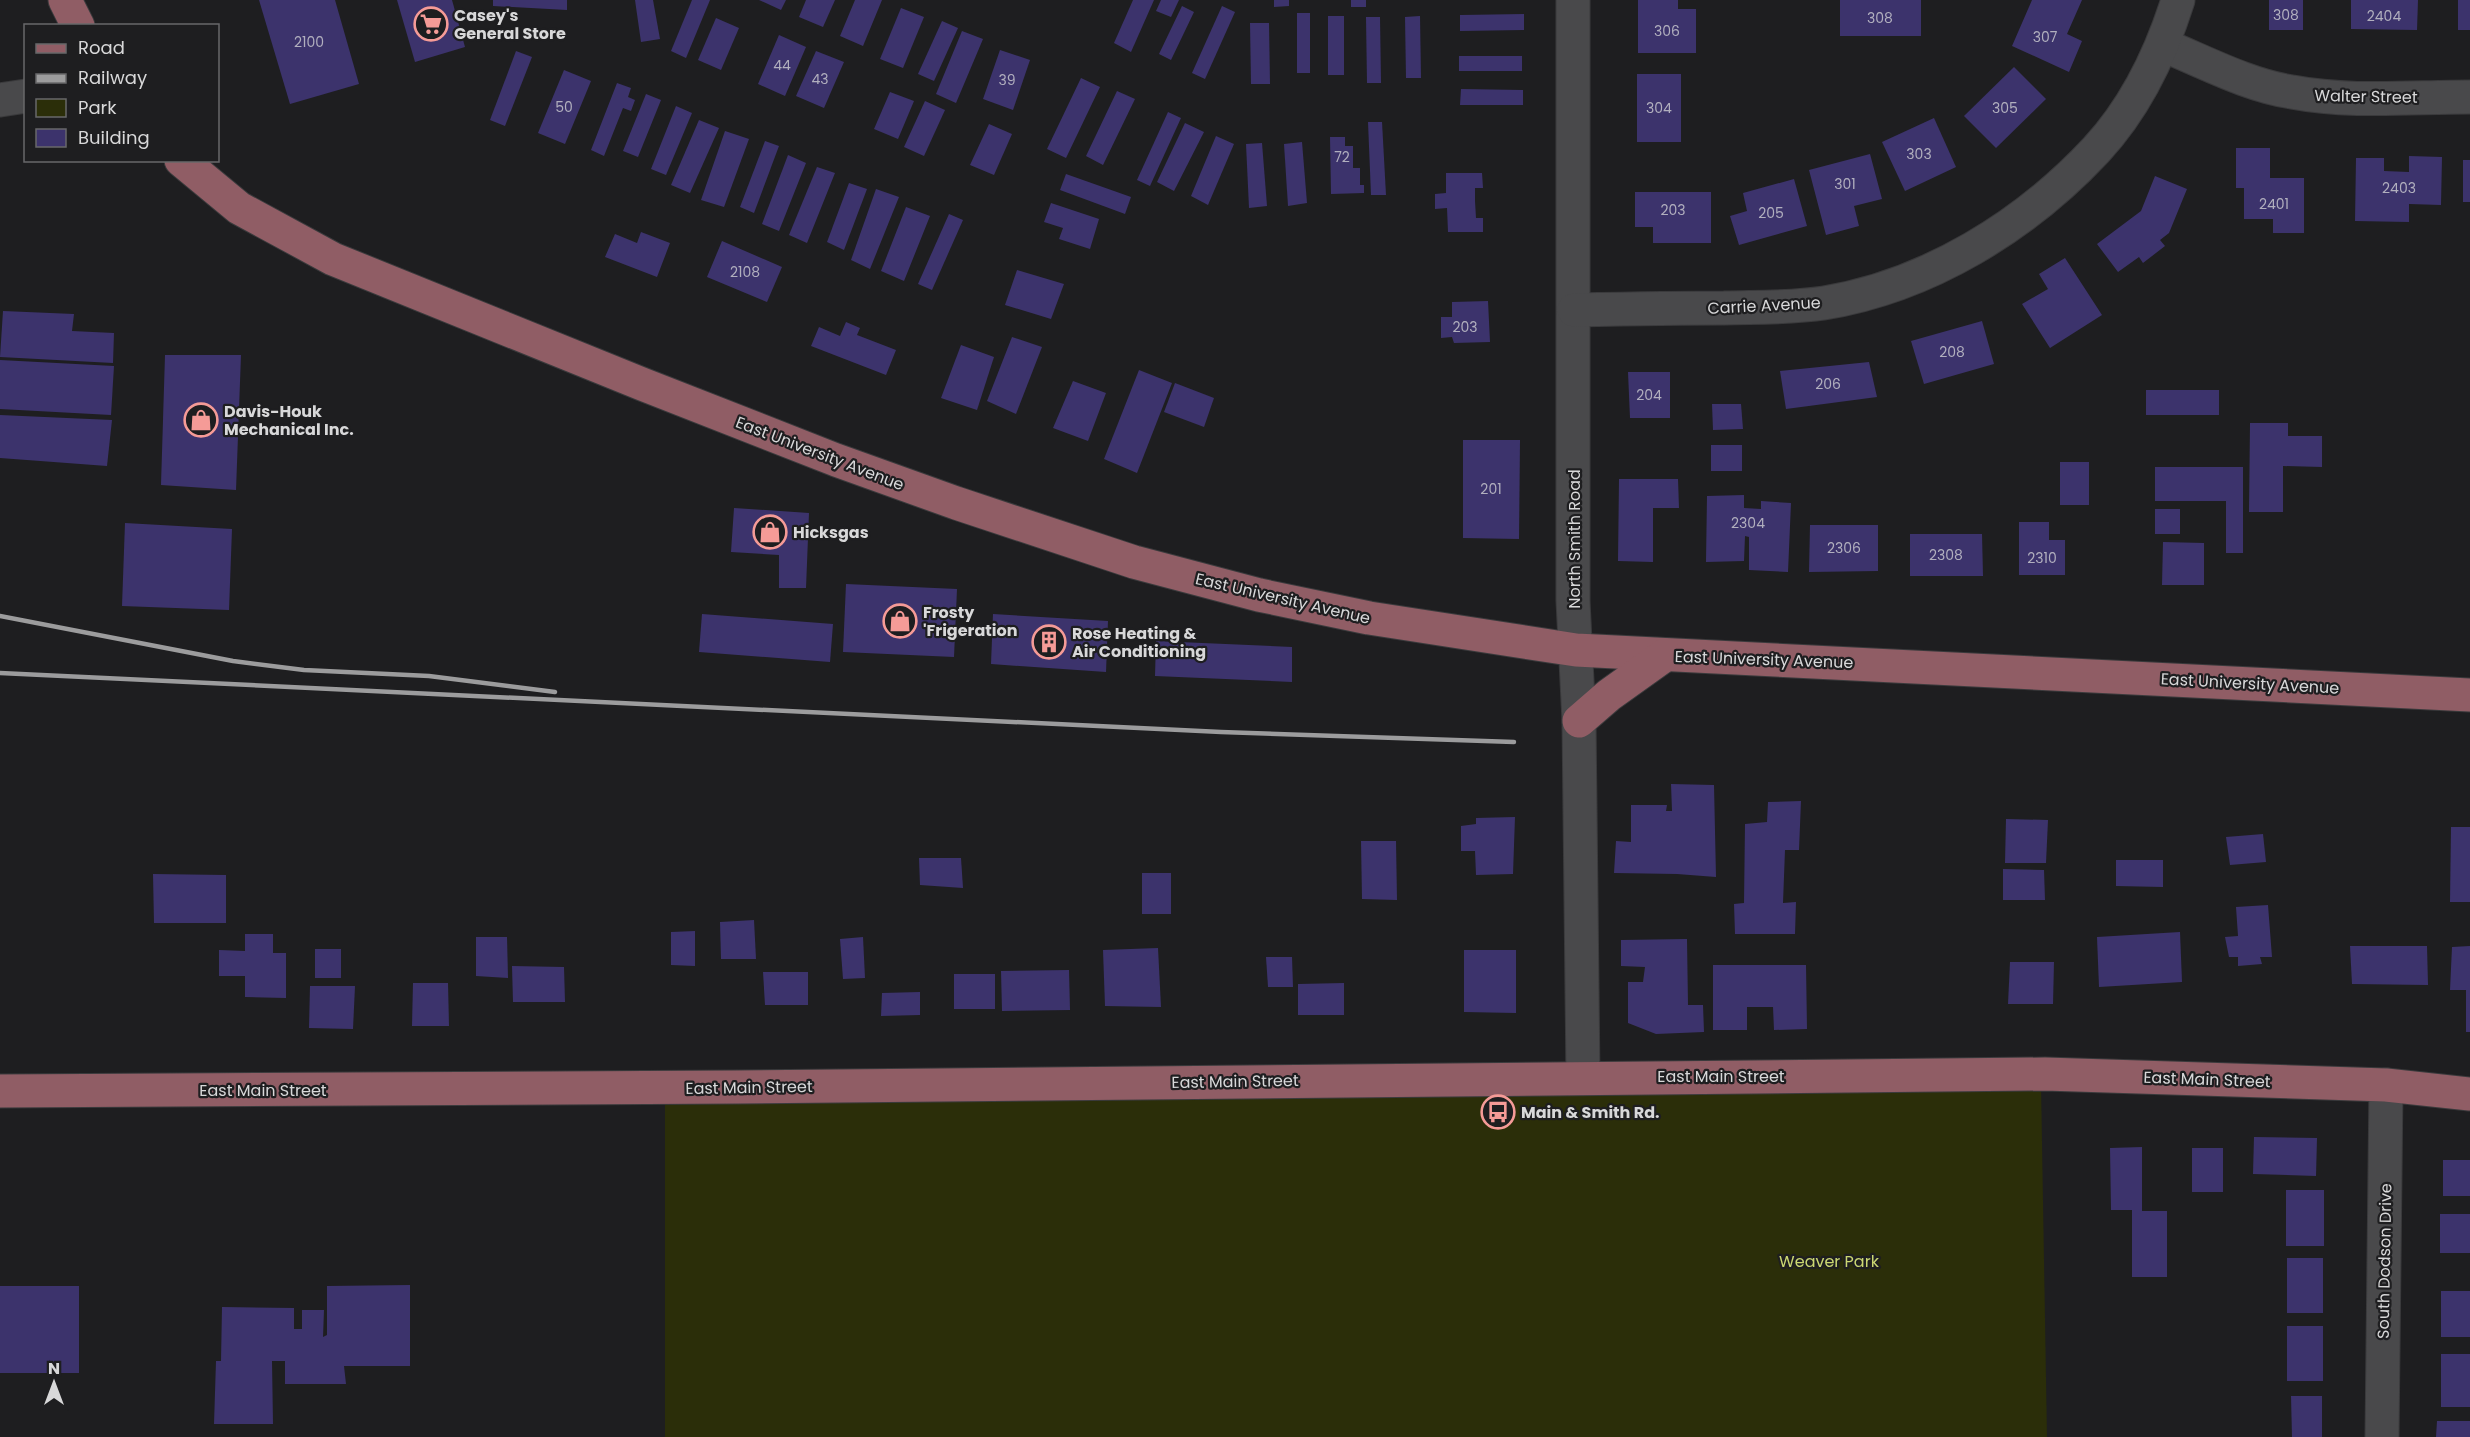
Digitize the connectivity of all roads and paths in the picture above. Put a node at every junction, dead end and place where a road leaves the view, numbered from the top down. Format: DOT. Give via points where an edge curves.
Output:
graph roads {
  1 [pos="65,0"];
  2 [pos="1573,0"];
  3 [pos="2178,0"];
  4 [pos="77,24"];
  5 [pos="2163,45"];
  6 [pos="24,96"];
  7 [pos="2470,97"];
  8 [pos="0,100"];
  9 [pos="183,162"];
  10 [pos="1574,310"];
  11 [pos="1576,650"];
  12 [pos="1665,655"];
  13 [pos="2470,694"];
  14 [pos="1579,721"];
  15 [pos="1583,1078"];
  16 [pos="2386,1085"];
  17 [pos="0,1091"];
  18 [pos="2470,1094"];
  19 [pos="2382,1437"];
  1 -- 4 [label="main road"];
  2 -- 10 [label="street, North Smith Road"];
  3 -- 5 [label="street, Carrie Avenue"];
  5 -- 7 [label="street, Walter Street" via="2257,84 2291,92 2336,98"];
  5 -- 10 [label="street, Carrie Avenue" via="2129,107 2097,149 2059,186 2017,221 1916,276 1863,294 1794,306"];
  6 -- 8 [label="street"];
  9 -- 11 [label="main road, East University Avenue" via="239,208 333,259 664,393 956,503 1134,562 1259,595 1392,622"];
  10 -- 11 [label="street, North Smith Road"];
  11 -- 12 [label="main road, East University Avenue"];
  11 -- 14 [label="street, North Smith Road"];
  12 -- 13 [label="main road, East University Avenue"];
  12 -- 14 [label="main road"];
  14 -- 15 [label="street, North Smith Road"];
  15 -- 16 [label="main road, East Main Street" via="2045,1074"];
  15 -- 17 [label="main road, East Main Street" via="738,1088"];
  16 -- 18 [label="main road, East Main Street"];
  16 -- 19 [label="street, South Dodson Drive"];
}
